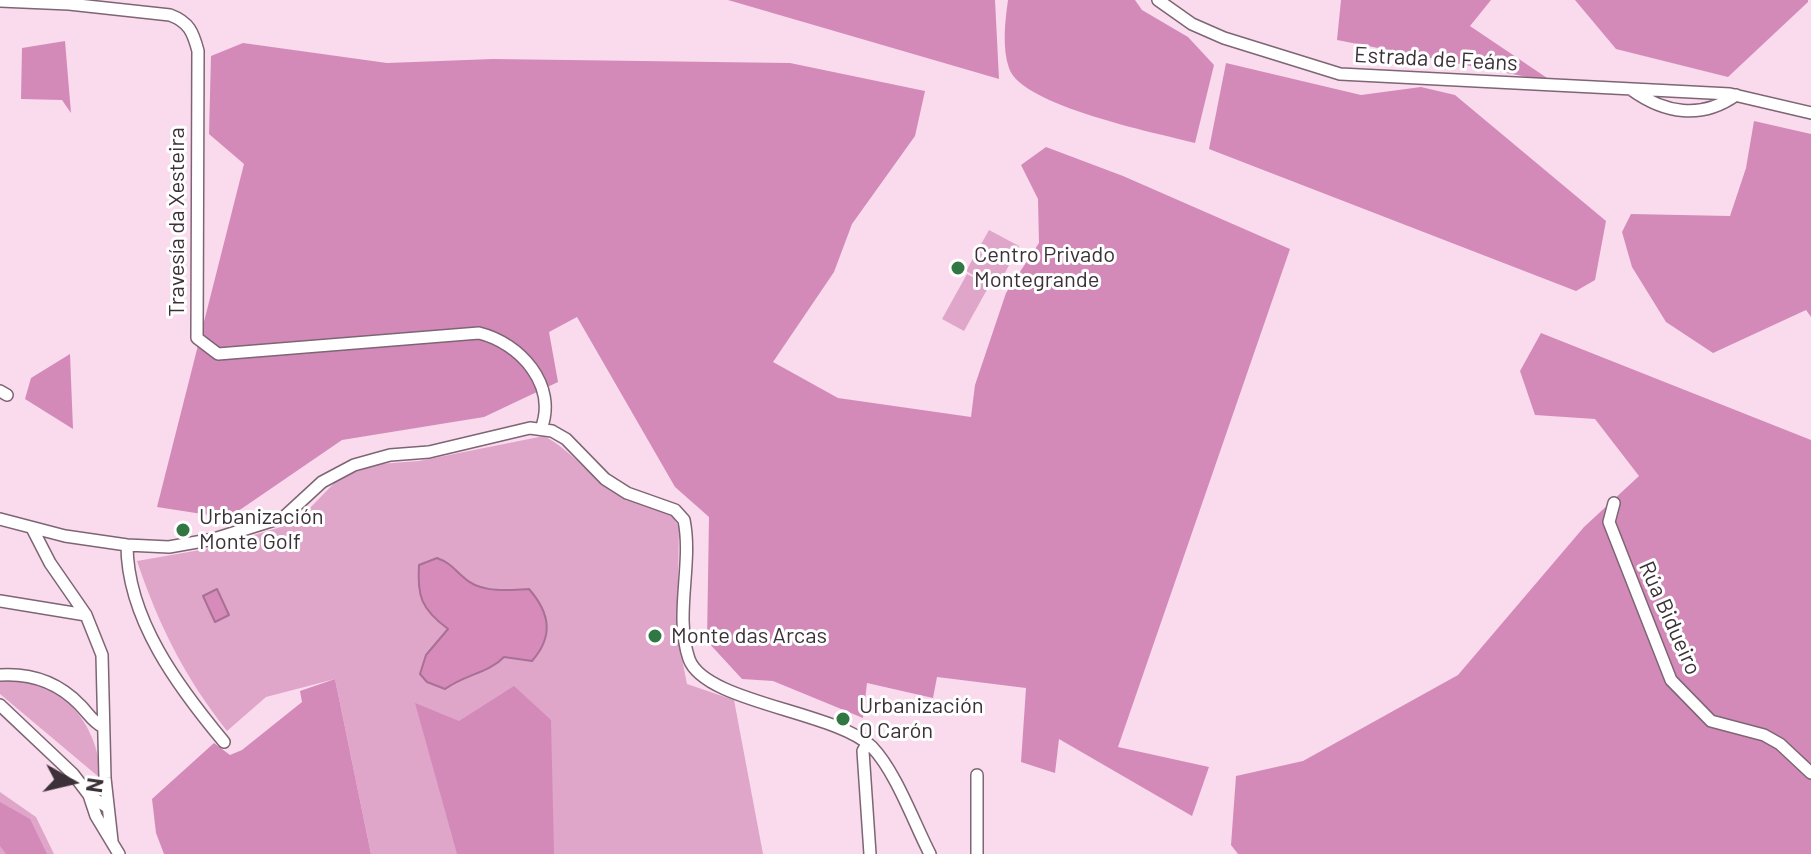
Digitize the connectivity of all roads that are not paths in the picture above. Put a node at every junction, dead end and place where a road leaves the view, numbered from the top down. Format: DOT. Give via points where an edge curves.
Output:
graph roads {
  1 [pos="1158,0"];
  2 [pos="0,1"];
  3 [pos="1631,89"];
  4 [pos="1736,95"];
  5 [pos="1811,113"];
  6 [pos="541,429"];
  7 [pos="1614,503"];
  8 [pos="0,519"];
  9 [pos="32,528"];
  10 [pos="127,545"];
  11 [pos="74,597"];
  12 [pos="0,601"];
  13 [pos="67,612"];
  14 [pos="86,615"];
  15 [pos="92,630"];
  16 [pos="0,675"];
  17 [pos="0,705"];
  18 [pos="103,707"];
  19 [pos="87,712"];
  20 [pos="100,725"];
  21 [pos="224,742"];
  22 [pos="867,744"];
  23 [pos="1811,773"];
  24 [pos="977,775"];
  25 [pos="105,778"];
  26 [pos="81,783"];
  27 [pos="89,795"];
  28 [pos="107,807"];
  29 [pos="112,841"];
  30 [pos="119,854"];
  31 [pos="870,854"];
  32 [pos="930,854"];
  33 [pos="977,854"];
  1 -- 3 [label="street, Estrada de Feáns" via="1224,38 1340,74"];
  2 -- 6 [label="street, Travesía da Xesteira" via="170,15 185,21 193,34 198,51 197,338 206,348 218,354 479,333 500,338 537,372 545,395"];
  3 -- 4 [label="street, Estrada de Feáns"];
  3 -- 4 [label="street, Estrada de Feáns" via="1672,111 1706,108"];
  4 -- 5 [label="street, Estrada de Feáns"];
  6 -- 10 [label="street" via="354,465 322,482 284,517 214,539 169,547"];
  6 -- 22 [label="street" via="566,439 605,479 675,510 684,520 686,642 696,673 712,684"];
  7 -- 23 [label="street, Rúa Bidueiro" via="1609,522 1671,680 1711,721 1764,735"];
  8 -- 9 [label="street"];
  9 -- 10 [label="street"];
  9 -- 11 [label="street"];
  10 -- 21 [label="street" via="144,619 174,679"];
  11 -- 13 [label="street"];
  11 -- 14 [label="street"];
  12 -- 13 [label="street"];
  13 -- 14 [label="street"];
  13 -- 15 [label="street"];
  14 -- 15 [label="street"];
  15 -- 18 [label="street" via="102,655"];
  16 -- 19 [label="street" via="30,675 49,682"];
  17 -- 26 [label="street"];
  18 -- 19 [label="street" via="97,714"];
  18 -- 20 [label="street"];
  19 -- 20 [label="street"];
  20 -- 25 [label="street"];
  22 -- 31 [label="street" via="863,751"];
  22 -- 32 [label="street" via="886,768"];
  24 -- 33 [label="street"];
  25 -- 26 [label="street" via="96,787"];
  25 -- 28 [label="street"];
  26 -- 27 [label="street"];
  27 -- 28 [label="street"];
  27 -- 29 [label="street"];
  28 -- 29 [label="street"];
  29 -- 30 [label="street"];
}
